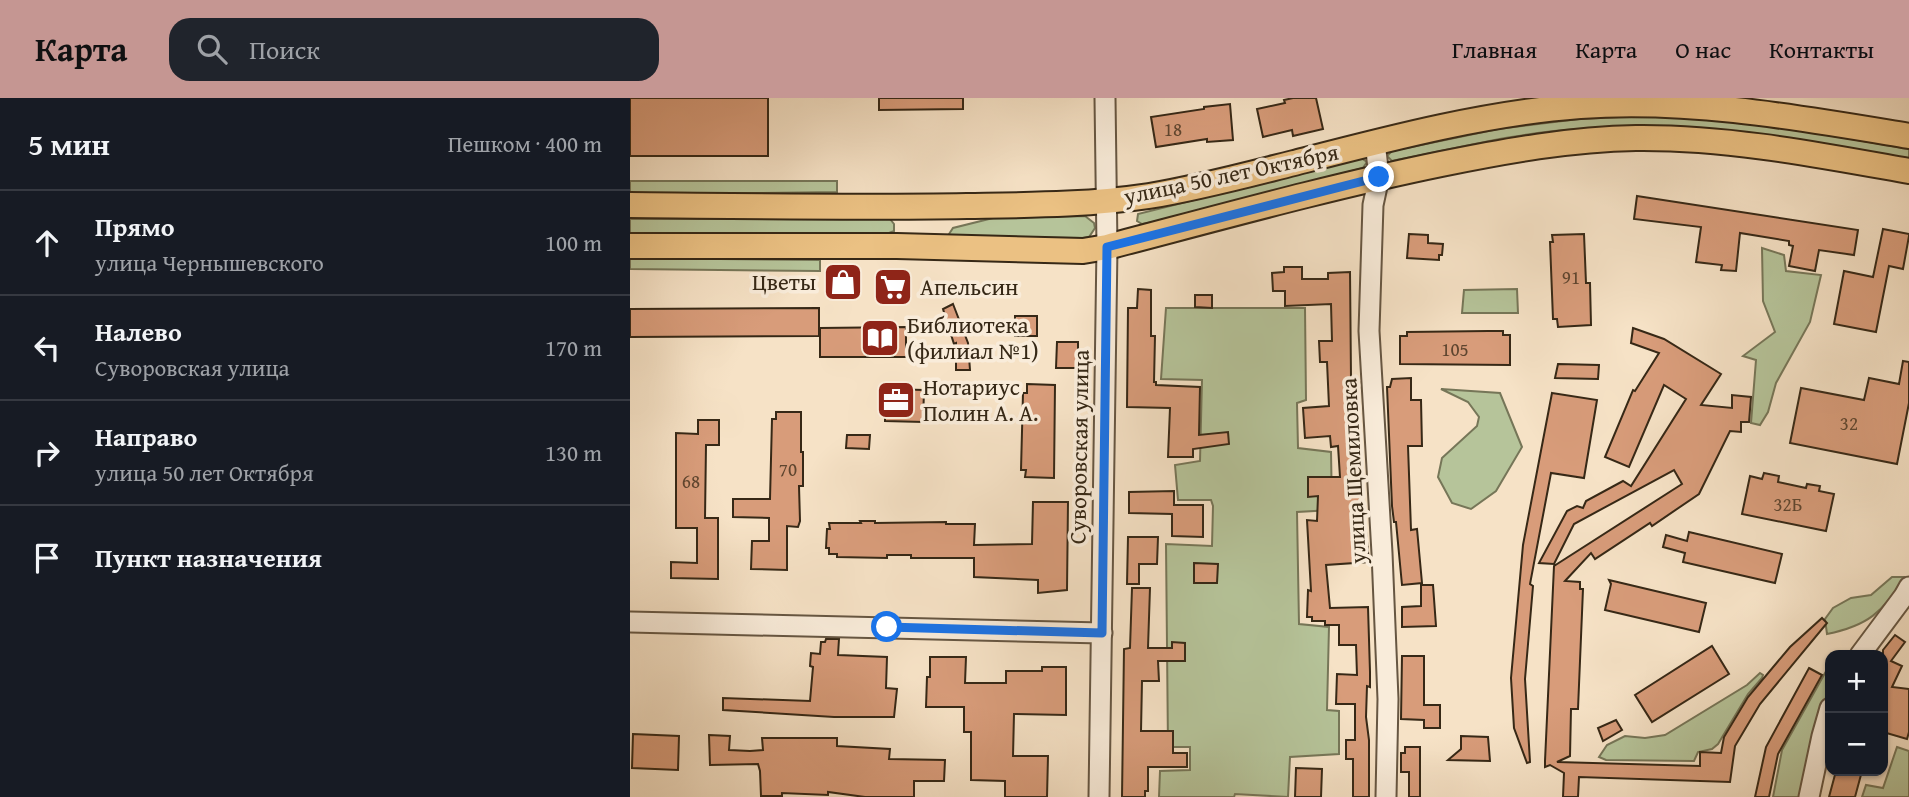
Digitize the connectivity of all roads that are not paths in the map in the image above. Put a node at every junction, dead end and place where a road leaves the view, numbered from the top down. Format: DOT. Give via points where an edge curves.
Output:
graph roads {
  1 [pos="1105,98"];
  2 [pos="1909,136"];
  3 [pos="1375,142"];
  4 [pos="1909,171"];
  5 [pos="1379,177"];
  6 [pos="1106,201"];
  7 [pos="630,205"];
  8 [pos="910,206"];
  9 [pos="953,206"];
  10 [pos="630,246"];
  11 [pos="909,246"];
  12 [pos="949,247"];
  13 [pos="1107,247"];
  14 [pos="1909,587"];
  15 [pos="630,622"];
  16 [pos="1102,633"];
  17 [pos="1864,650"];
  18 [pos="1829,713"];
  19 [pos="1099,797"];
  20 [pos="1387,797"];
  21 [pos="1809,797"];
  1 -- 6 [label="street, Суворовская улица"];
  2 -- 3 [label="main road, улица 50 лет Октября" via="1697,105 1610,104 1498,117"];
  3 -- 5 [label="street, улица Щемиловка"];
  3 -- 6 [label="main road, улица 50 лет Октября" via="1228,179"];
  4 -- 5 [label="main road, улица 50 лет Октября" via="1798,151 1637,138 1500,152"];
  5 -- 13 [label="main road, улица 50 лет Октября"];
  5 -- 20 [label="street, улица Щемиловка" via="1373,205 1369,331 1387,673"];
  6 -- 9 [label="main road, улица 50 лет Октября"];
  6 -- 13 [label="street, Суворовская улица"];
  7 -- 8 [label="main road, улица 50 лет Октября"];
  8 -- 9 [label="main road, улица 50 лет Октября"];
  8 -- 11 [label="main road" via="922,218 923,226 921,235"];
  9 -- 12 [label="main road" via="943,210 935,227 940,242"];
  10 -- 11 [label="main road, улица 50 лет Октября"];
  11 -- 12 [label="main road, улица 50 лет Октября"];
  12 -- 13 [label="main road, улица 50 лет Октября" via="1083,251"];
  13 -- 16 [label="street, Суворовская улица"];
  14 -- 17 [label="street"];
  15 -- 16 [label="street"];
  16 -- 19 [label="street, Суворовская улица"];
  18 -- 21 [label="street"];
}
